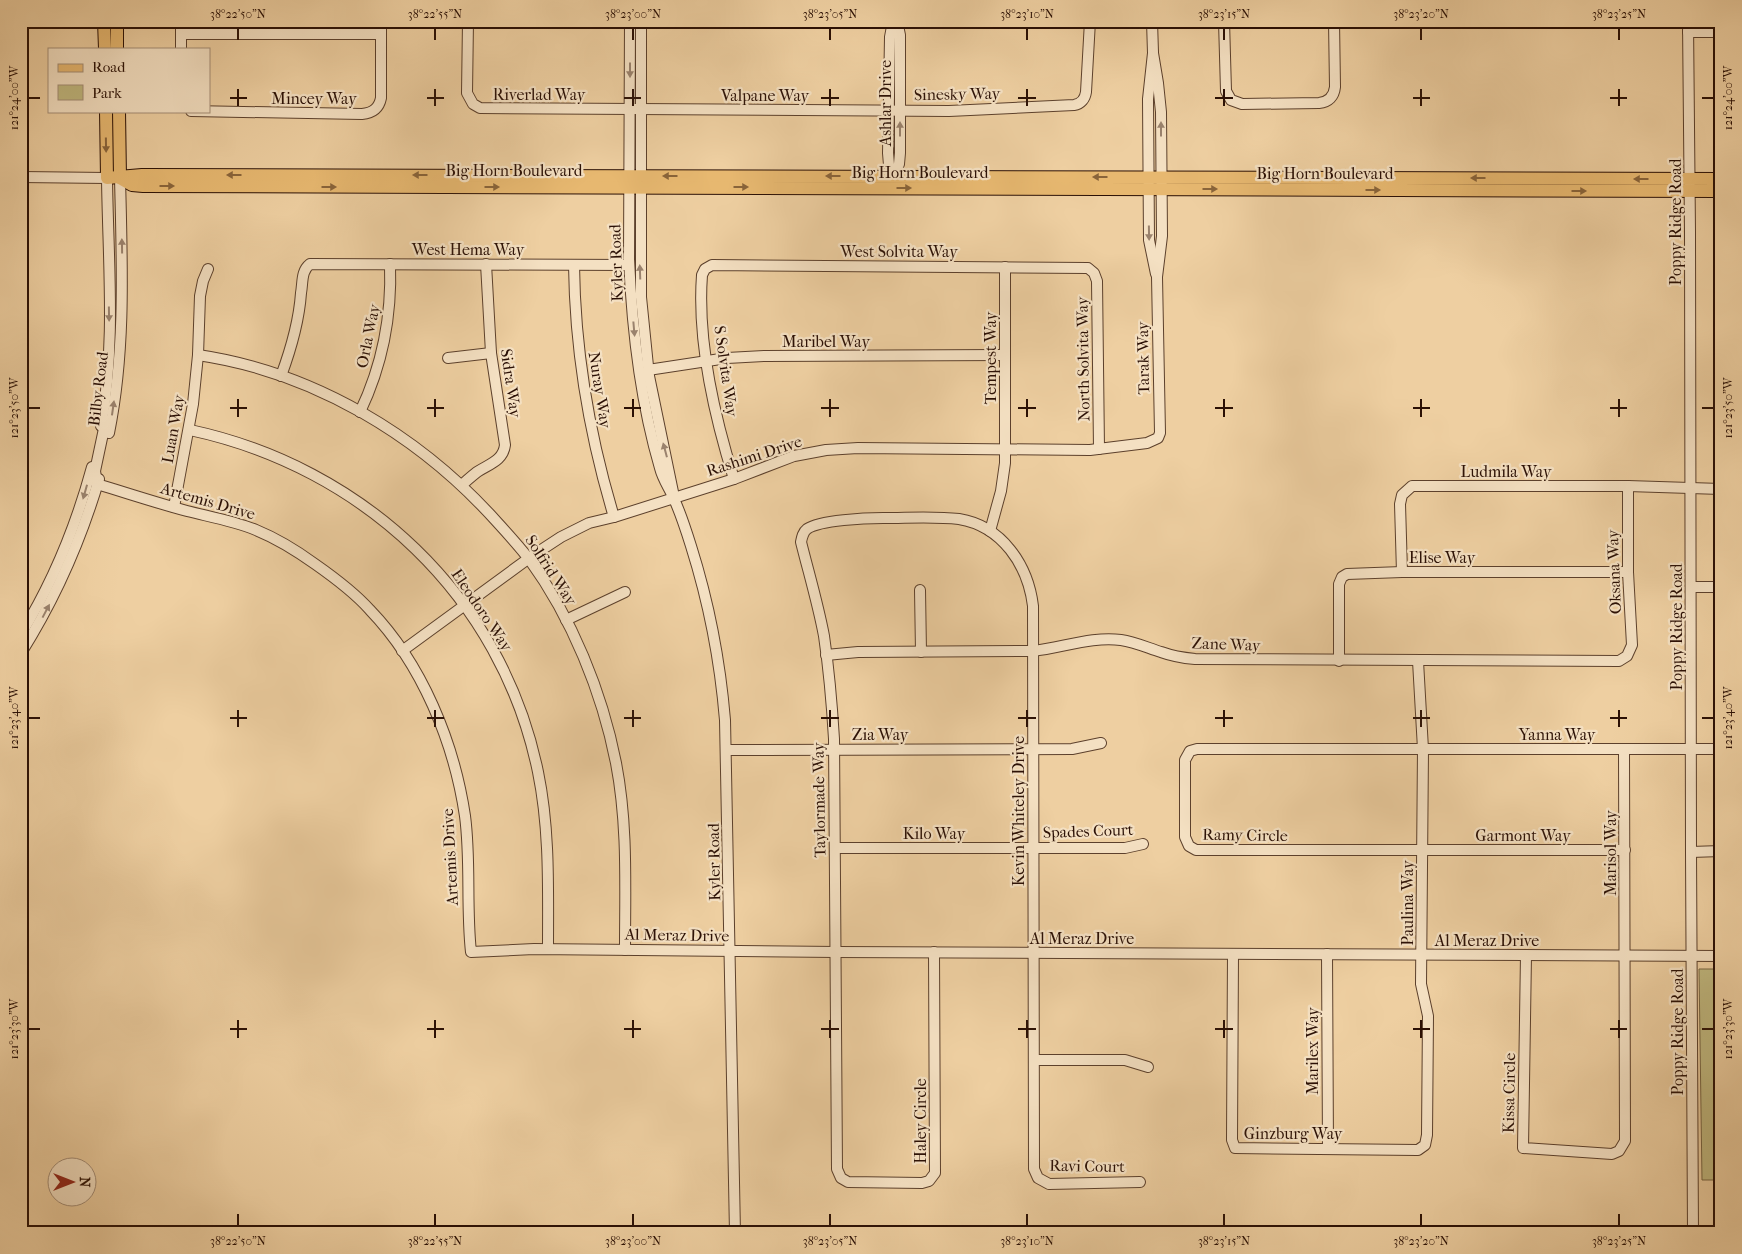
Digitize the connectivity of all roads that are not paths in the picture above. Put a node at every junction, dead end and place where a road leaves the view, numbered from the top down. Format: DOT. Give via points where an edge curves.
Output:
graph roads {
  1 [pos="104,21"];
  2 [pos="117,21"];
  3 [pos="181,21"];
  4 [pos="381,21"];
  5 [pos="468,21"];
  6 [pos="630,21"];
  7 [pos="641,21"];
  8 [pos="893,21"];
  9 [pos="897,21"];
  10 [pos="1090,21"];
  11 [pos="1152,21"];
  12 [pos="1224,21"];
  13 [pos="1334,21"];
  14 [pos="1688,21"];
  15 [pos="1688,32"];
  16 [pos="1721,32"];
  17 [pos="181,34"];
  18 [pos="381,34"];
  19 [pos="105,48"];
  20 [pos="118,48"];
  21 [pos="181,48"];
  22 [pos="635,110"];
  23 [pos="889,110"];
  24 [pos="900,110"];
  25 [pos="210,111"];
  26 [pos="106,112"];
  27 [pos="119,112"];
  28 [pos="894,176"];
  29 [pos="21,177"];
  30 [pos="107,178"];
  31 [pos="120,178"];
  32 [pos="1721,179"];
  33 [pos="635,181"];
  34 [pos="1155,183"];
  35 [pos="1690,185"];
  36 [pos="1721,191"];
  37 [pos="390,264"];
  38 [pos="486,264"];
  39 [pos="574,265"];
  40 [pos="629,265"];
  41 [pos="1005,267"];
  42 [pos="707,268"];
  43 [pos="208,269"];
  44 [pos="1091,270"];
  45 [pos="491,353"];
  46 [pos="198,355"];
  47 [pos="1005,355"];
  48 [pos="448,358"];
  49 [pos="707,361"];
  50 [pos="648,370"];
  51 [pos="281,376"];
  52 [pos="360,412"];
  53 [pos="102,420"];
  54 [pos="190,430"];
  55 [pos="1158,438"];
  56 [pos="1099,449"];
  57 [pos="1005,450"];
  58 [pos="734,479"];
  59 [pos="97,484"];
  60 [pos="462,485"];
  61 [pos="1628,486"];
  62 [pos="1691,489"];
  63 [pos="1721,489"];
  64 [pos="674,498"];
  65 [pos="174,507"];
  66 [pos="614,517"];
  67 [pos="805,531"];
  68 [pos="990,531"];
  69 [pos="529,558"];
  70 [pos="1402,572"];
  71 [pos="1628,572"];
  72 [pos="1691,587"];
  73 [pos="1721,587"];
  74 [pos="920,590"];
  75 [pos="625,592"];
  76 [pos="465,606"];
  77 [pos="566,620"];
  78 [pos="21,634"];
  79 [pos="402,651"];
  80 [pos="1033,651"];
  81 [pos="920,652"];
  82 [pos="21,653"];
  83 [pos="826,655"];
  84 [pos="1627,656"];
  85 [pos="1339,661"];
  86 [pos="1418,661"];
  87 [pos="1101,744"];
  88 [pos="834,749"];
  89 [pos="1033,749"];
  90 [pos="1423,749"];
  91 [pos="1690,749"];
  92 [pos="1721,749"];
  93 [pos="727,750"];
  94 [pos="1624,750"];
  95 [pos="1143,844"];
  96 [pos="835,848"];
  97 [pos="1033,848"];
  98 [pos="1422,850"];
  99 [pos="1624,850"];
  100 [pos="1721,851"];
  101 [pos="1690,852"];
  102 [pos="548,949"];
  103 [pos="625,950"];
  104 [pos="730,951"];
  105 [pos="471,952"];
  106 [pos="836,952"];
  107 [pos="934,952"];
  108 [pos="1034,953"];
  109 [pos="1233,954"];
  110 [pos="1327,954"];
  111 [pos="1422,955"];
  112 [pos="1526,955"];
  113 [pos="1625,956"];
  114 [pos="1692,956"];
  115 [pos="1721,956"];
  116 [pos="1034,1060"];
  117 [pos="1148,1066"];
  118 [pos="1425,1145"];
  119 [pos="1328,1148"];
  120 [pos="1036,1175"];
  121 [pos="1140,1182"];
  122 [pos="735,1233"];
  123 [pos="1693,1233"];
  1 -- 19 [label="main road"];
  2 -- 20 [label="main road"];
  3 -- 17 [label="street"];
  4 -- 18 [label="street, Mincey Way"];
  5 -- 22 [label="street, Riverlad Way" via="468,93 476,106 484,109"];
  6 -- 22 [label="street, Kyler Road, one-way"];
  7 -- 22 [label="street, Kyler Road"];
  8 -- 23 [label="street, Ashlar Drive"];
  9 -- 24 [label="street, Ashlar Drive" via="900,35"];
  10 -- 24 [label="street, Sinesky Way" via="1086,92 1077,105"];
  11 -- 34 [label="street, Tarak Way" via="1153,53 1148,99"];
  12 -- 13 [label="street" via="1226,91 1231,100 1242,104 1319,103 1330,99 1335,87"];
  14 -- 15 [label="street, Poppy Ridge Road"];
  15 -- 16 [label="street"];
  15 -- 35 [label="street, Poppy Ridge Road"];
  17 -- 18 [label="street"];
  17 -- 21 [label="street"];
  18 -- 25 [label="street, Mincey Way" via="381,98 377,108 370,112"];
  22 -- 23 [label="street, Valpane Way"];
  22 -- 33 [label="street, Kyler Road"];
  23 -- 24 [label="street, Valpane Way"];
  23 -- 28 [label="street, Ashlar Drive" via="888,159"];
  28 -- 24 [label="street, Ashlar Drive, one-way" via="900,159"];
  26 -- 30 [label="main road, Bilby Road, one-way"];
  27 -- 31 [label="main road, Bilby Road"];
  28 -- 33 [label="main road, Big Horn Boulevard, one-way"];
  34 -- 28 [label="main road, Big Horn Boulevard, one-way"];
  29 -- 30 [label="street"];
  30 -- 31 [label="main road, Big Horn Boulevard"];
  30 -- 53 [label="street, Bilby Road, one-way" via="110,346"];
  31 -- 33 [label="main road, Big Horn Boulevard" via="132,185 143,186"];
  59 -- 31 [label="street, Bilby Road, one-way" via="111,423 121,335"];
  32 -- 35 [label="main road, Big Horn Boulevard"];
  33 -- 34 [label="main road, Big Horn Boulevard, one-way"];
  33 -- 40 [label="street, Kyler Road"];
  50 -- 33 [label="street, Kyler Road, one-way"];
  34 -- 35 [label="main road, Big Horn Boulevard"];
  34 -- 55 [label="street, Tarak Way" via="1149,240 1157,277"];
  35 -- 36 [label="main road, Big Horn Boulevard"];
  35 -- 62 [label="street, Poppy Ridge Road"];
  37 -- 38 [label="street, West Hema Way"];
  37 -- 51 [label="street, West Hema Way" via="314,263 307,267 303,273 294,339"];
  37 -- 52 [label="street, Orla Way" via="391,300 386,335 376,373"];
  38 -- 39 [label="street, West Hema Way"];
  38 -- 45 [label="street, Sidra Way"];
  39 -- 40 [label="street, West Hema Way"];
  39 -- 66 [label="street, Nuray Way" via="582,380 598,462"];
  40 -- 64 [label="street, Kyler Road, one-way" via="645,404 661,472"];
  41 -- 42 [label="street, West Solvita Way"];
  41 -- 44 [label="street, West Solvita Way" via="1084,267"];
  41 -- 47 [label="street, Tempest Way"];
  42 -- 49 [label="street, S Solvita Way" via="702,278"];
  43 -- 46 [label="street, Luan Way" via="200,296"];
  44 -- 56 [label="street, North Solvita Way" via="1097,281"];
  45 -- 48 [label="street"];
  45 -- 60 [label="street, Sidra Way" via="504,449 497,461"];
  46 -- 51 [label="street, Solfrid Way" via="245,364"];
  46 -- 54 [label="street, Luan Way"];
  47 -- 49 [label="street, Maribel Way" via="772,356"];
  47 -- 57 [label="street, Tempest Way"];
  49 -- 50 [label="street, Maribel Way"];
  49 -- 58 [label="street, S Solvita Way" via="718,424"];
  64 -- 50 [label="street, Kyler Road, one-way"];
  51 -- 52 [label="street, Solfrid Way"];
  52 -- 60 [label="street, Solfrid Way" via="414,446"];
  53 -- 59 [label="street" via="106,424 95,471"];
  53 -- 78 [label="street, Bilby Road, one-way" via="74,526 53,575"];
  54 -- 65 [label="street, Luan Way"];
  54 -- 76 [label="street, Eleodoro Way" via="274,455 348,495 414,546"];
  55 -- 56 [label="street, Rashimi Drive" via="1146,443"];
  56 -- 57 [label="street, Rashimi Drive"];
  57 -- 58 [label="street, Rashimi Drive" via="826,450 794,456"];
  57 -- 68 [label="street, Tempest Way" via="1001,491"];
  58 -- 64 [label="street, Rashimi Drive"];
  59 -- 65 [label="street, Artemis Drive"];
  82 -- 59 [label="street, Bilby Road, one-way" via="62,578"];
  60 -- 69 [label="street, Solfrid Way"];
  61 -- 62 [label="street, Ludmila Way"];
  61 -- 70 [label="street, Ludmila Way" via="1412,486 1402,495 1400,504"];
  61 -- 71 [label="street, Oksana Way"];
  62 -- 63 [label="street, Ludmila Way"];
  62 -- 72 [label="street, Poppy Ridge Road"];
  64 -- 66 [label="street, Rashimi Drive"];
  64 -- 93 [label="street, Kyler Road" via="708,604 723,691"];
  65 -- 79 [label="street, Artemis Drive" via="243,525 289,547 360,599"];
  66 -- 69 [label="street, Rashimi Drive" via="589,523"];
  67 -- 68 [label="street, Kevin Whiteley Drive" via="824,524 877,518 961,520"];
  67 -- 83 [label="street, Taylormade Way" via="801,542 815,592"];
  68 -- 80 [label="street, Kevin Whiteley Drive" via="1012,552 1027,577 1033,606"];
  69 -- 76 [label="street, Rashimi Drive"];
  69 -- 77 [label="street, Solfrid Way"];
  70 -- 71 [label="street, Elise Way"];
  70 -- 85 [label="street, Elise Way" via="1342,577 1339,584"];
  71 -- 84 [label="street, Oksana Way" via="1632,645"];
  72 -- 73 [label="street"];
  72 -- 91 [label="street, Poppy Ridge Road"];
  74 -- 81 [label="street"];
  75 -- 77 [label="street"];
  76 -- 79 [label="street, Rashimi Drive"];
  76 -- 102 [label="street, Eleodoro Way" via="505,672 533,751 546,830"];
  77 -- 103 [label="street, Solfrid Way" via="593,683 616,763 624,832"];
  79 -- 105 [label="street, Artemis Drive" via="436,715 457,776 467,837"];
  80 -- 81 [label="street, Zane Way"];
  80 -- 85 [label="street, Zane Way" via="1108,639 1195,660"];
  80 -- 89 [label="street, Kevin Whiteley Drive"];
  81 -- 83 [label="street, Zane Way"];
  83 -- 88 [label="street, Taylormade Way"];
  84 -- 86 [label="street, Zane Way" via="1614,662"];
  85 -- 86 [label="street, Zane Way"];
  86 -- 90 [label="street, Paulina Way"];
  87 -- 89 [label="street, Zia Way" via="1072,749"];
  88 -- 89 [label="street, Zia Way"];
  88 -- 93 [label="street, Zia Way"];
  88 -- 96 [label="street, Taylormade Way"];
  89 -- 97 [label="street, Kevin Whiteley Drive"];
  90 -- 94 [label="street, Yanna Way"];
  90 -- 98 [label="street, Paulina Way"];
  90 -- 98 [label="street, Ramy Circle" via="1197,749 1190,751 1185,760 1185,837 1189,846 1196,850"];
  91 -- 92 [label="street, Yanna Way"];
  91 -- 94 [label="street, Yanna Way"];
  91 -- 101 [label="street, Poppy Ridge Road"];
  93 -- 104 [label="street, Kyler Road"];
  94 -- 99 [label="street, Marisol Way"];
  95 -- 97 [label="street, Spades Court" via="1125,848"];
  96 -- 97 [label="street, Kilo Way"];
  96 -- 106 [label="street, Taylormade Way"];
  97 -- 108 [label="street, Kevin Whiteley Drive"];
  98 -- 99 [label="street, Garmont Way"];
  98 -- 111 [label="street, Paulina Way"];
  99 -- 113 [label="street, Marisol Way"];
  100 -- 101 [label="street"];
  101 -- 114 [label="street, Poppy Ridge Road"];
  102 -- 103 [label="street, Al Meraz Drive"];
  102 -- 105 [label="street, Al Meraz Drive"];
  103 -- 104 [label="street, Al Meraz Drive"];
  104 -- 106 [label="street, Al Meraz Drive"];
  104 -- 122 [label="street, Kyler Road"];
  106 -- 107 [label="street, Al Meraz Drive"];
  106 -- 107 [label="street, Haley Circle" via="838,1169 841,1178 852,1183 922,1183 929,1181 935,1173"];
  107 -- 108 [label="street, Al Meraz Drive"];
  108 -- 109 [label="street, Al Meraz Drive"];
  108 -- 116 [label="street, Kevin Whiteley Drive"];
  109 -- 110 [label="street, Al Meraz Drive"];
  109 -- 119 [label="street, Ginzburg Way" via="1232,1143 1235,1148"];
  110 -- 111 [label="street, Al Meraz Drive"];
  110 -- 119 [label="street, Marilex Way"];
  111 -- 112 [label="street, Al Meraz Drive"];
  111 -- 118 [label="street, Paulina Way" via="1421,984 1428,1016"];
  112 -- 113 [label="street, Al Meraz Drive"];
  112 -- 113 [label="street, Kissa Circle" via="1523,1148 1612,1154 1622,1149 1625,1141"];
  113 -- 114 [label="street, Al Meraz Drive"];
  114 -- 115 [label="street, Al Meraz Drive"];
  114 -- 123 [label="street, Poppy Ridge Road"];
  116 -- 117 [label="street" via="1117,1059"];
  116 -- 120 [label="street, Kevin Whiteley Drive"];
  118 -- 119 [label="street, Ginzburg Way" via="1418,1150"];
  120 -- 121 [label="street, Ravi Court" via="1049,1184"];
}
